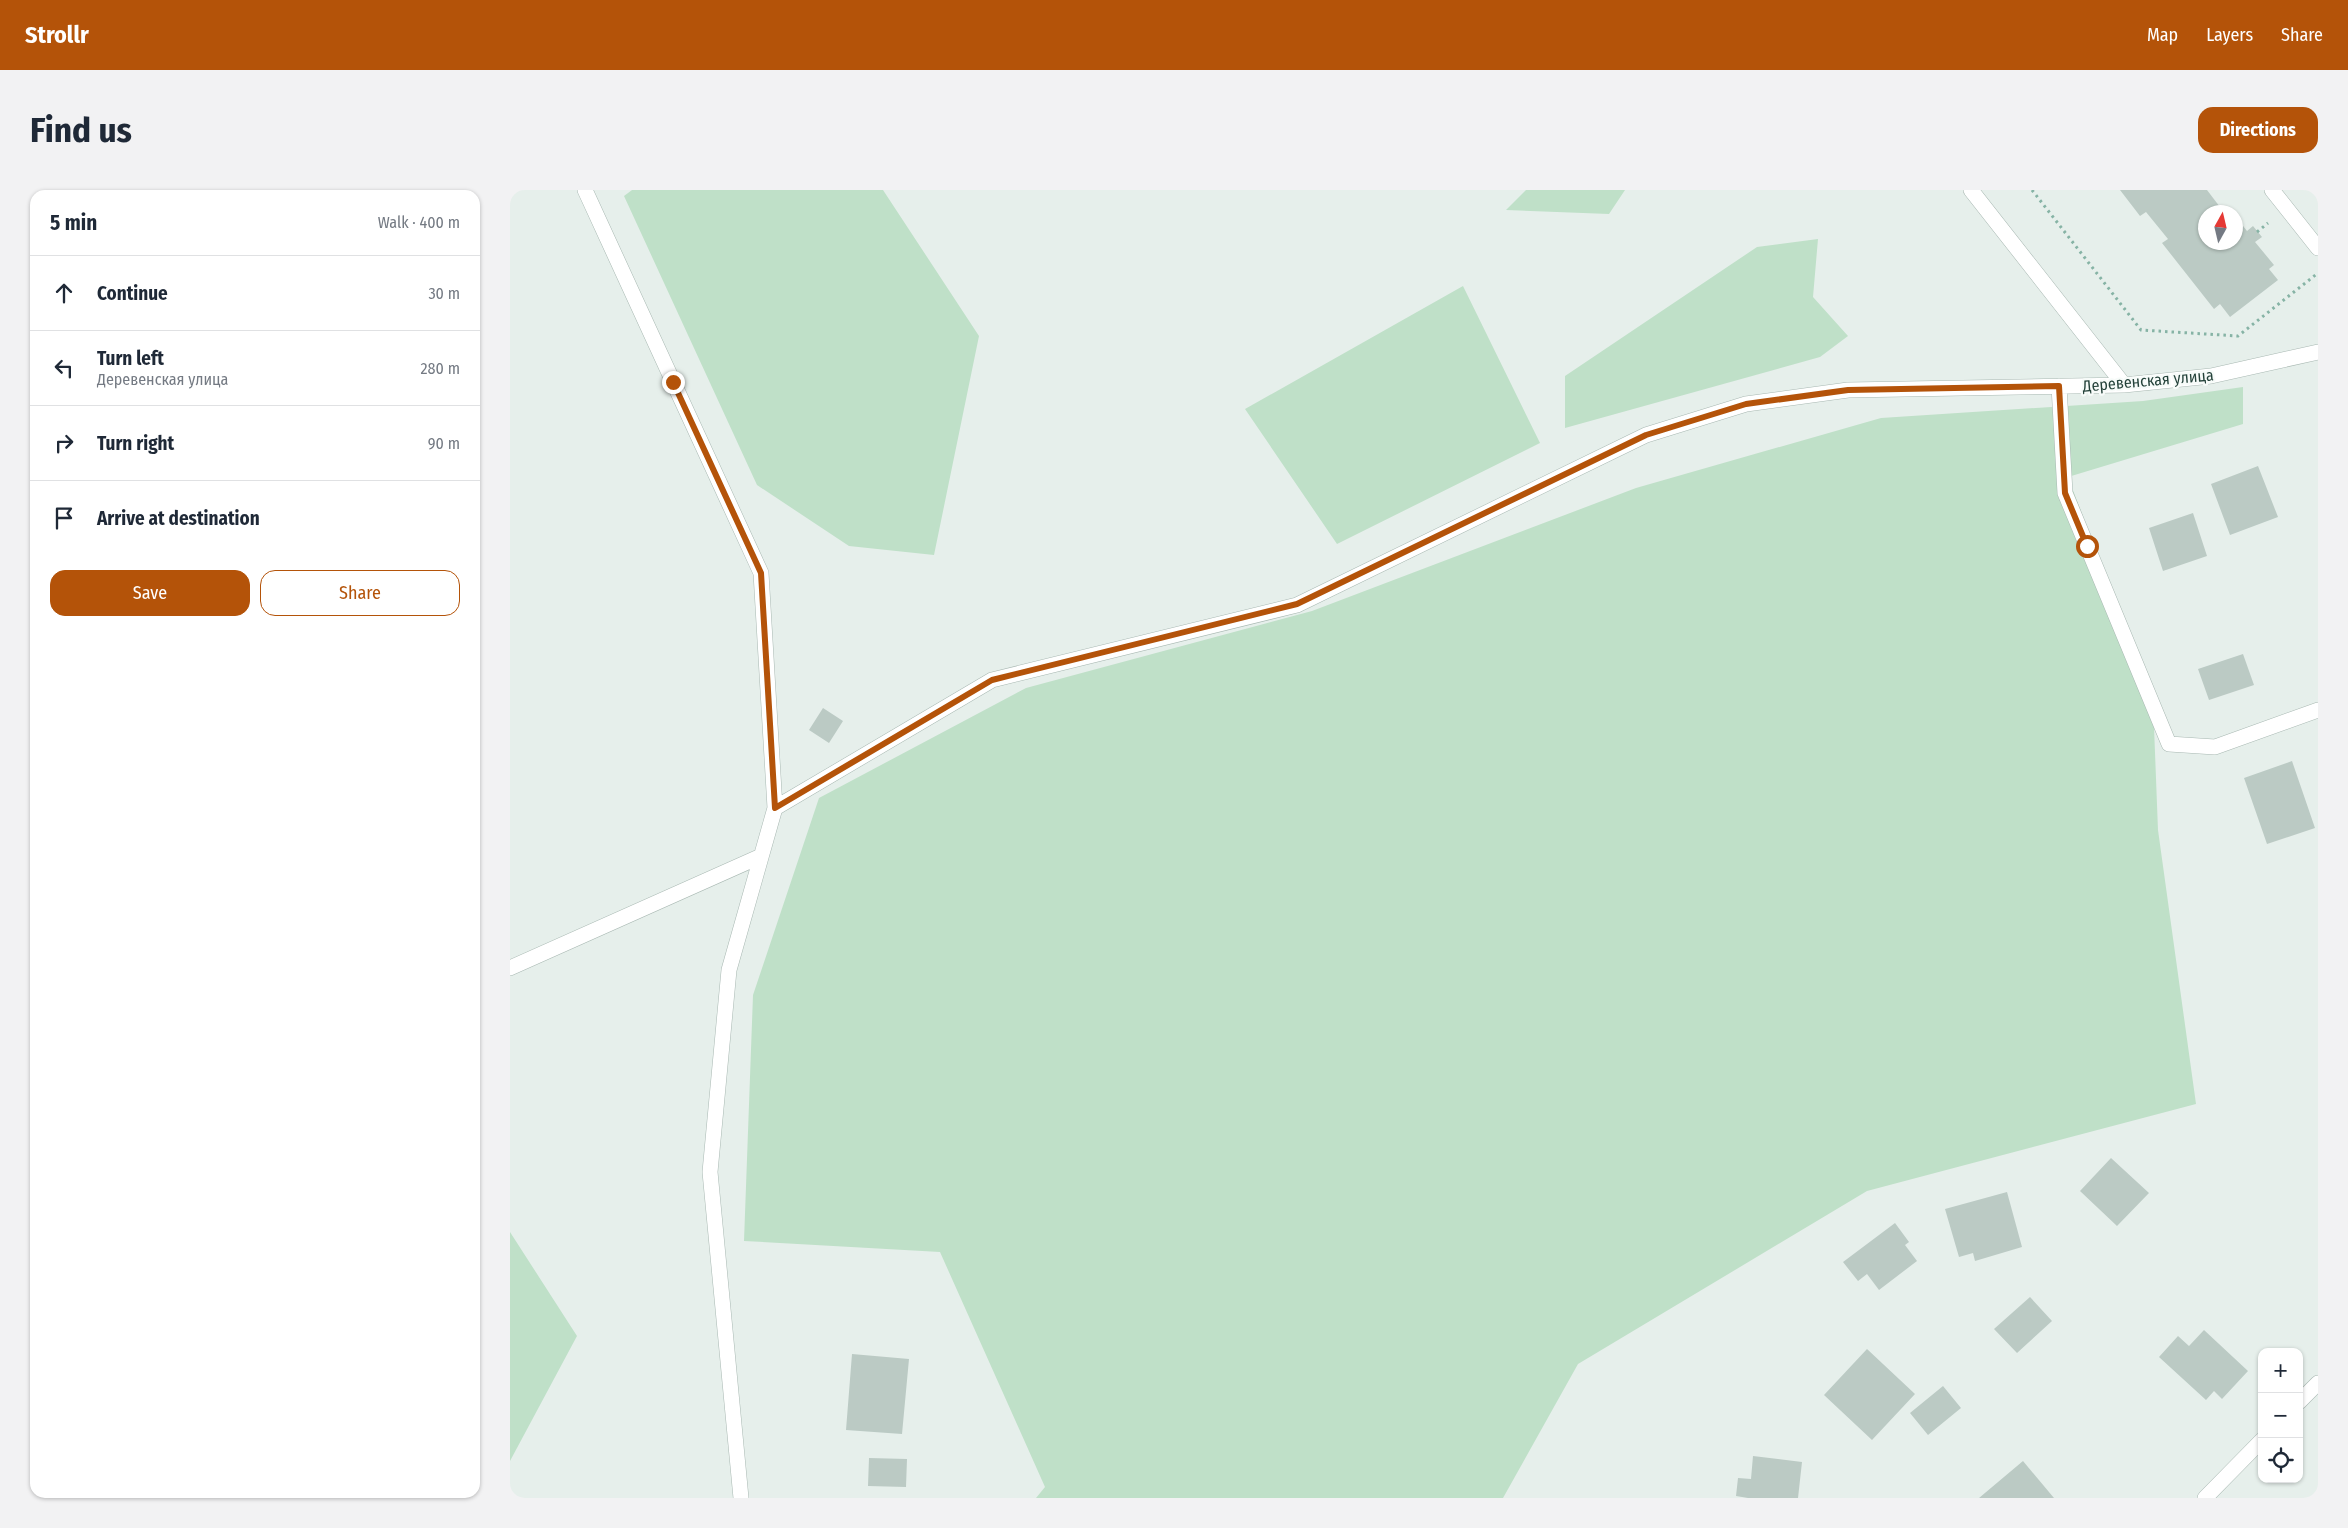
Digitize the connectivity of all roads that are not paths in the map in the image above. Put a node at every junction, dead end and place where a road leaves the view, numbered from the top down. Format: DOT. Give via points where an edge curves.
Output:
graph roads {
  1 [pos="585,190"];
  2 [pos="1971,190"];
  3 [pos="2272,190"];
  4 [pos="2318,248"];
  5 [pos="2318,352"];
  6 [pos="2124,385"];
  7 [pos="2059,386"];
  8 [pos="2318,710"];
  9 [pos="775,808"];
  10 [pos="761,856"];
  11 [pos="510,968"];
  12 [pos="2318,1383"];
  13 [pos="2303,1398"];
  14 [pos="2258,1444"];
  15 [pos="741,1498"];
  16 [pos="2205,1498"];
  1 -- 9 [label="street" via="761,573"];
  2 -- 6 [label="street"];
  3 -- 4 [label="street"];
  5 -- 6 [label="street, Деревенская улица" via="2211,376"];
  6 -- 7 [label="street, Деревенская улица"];
  7 -- 8 [label="street" via="2065,493 2169,744 2214,747"];
  7 -- 9 [label="street, Деревенская улица" via="1848,390 1746,404 1646,435 1297,604 992,680"];
  9 -- 10 [label="street"];
  10 -- 11 [label="street"];
  10 -- 15 [label="street" via="729,970 710,1172"];
  12 -- 13 [label="street"];
  14 -- 16 [label="street"];
}
